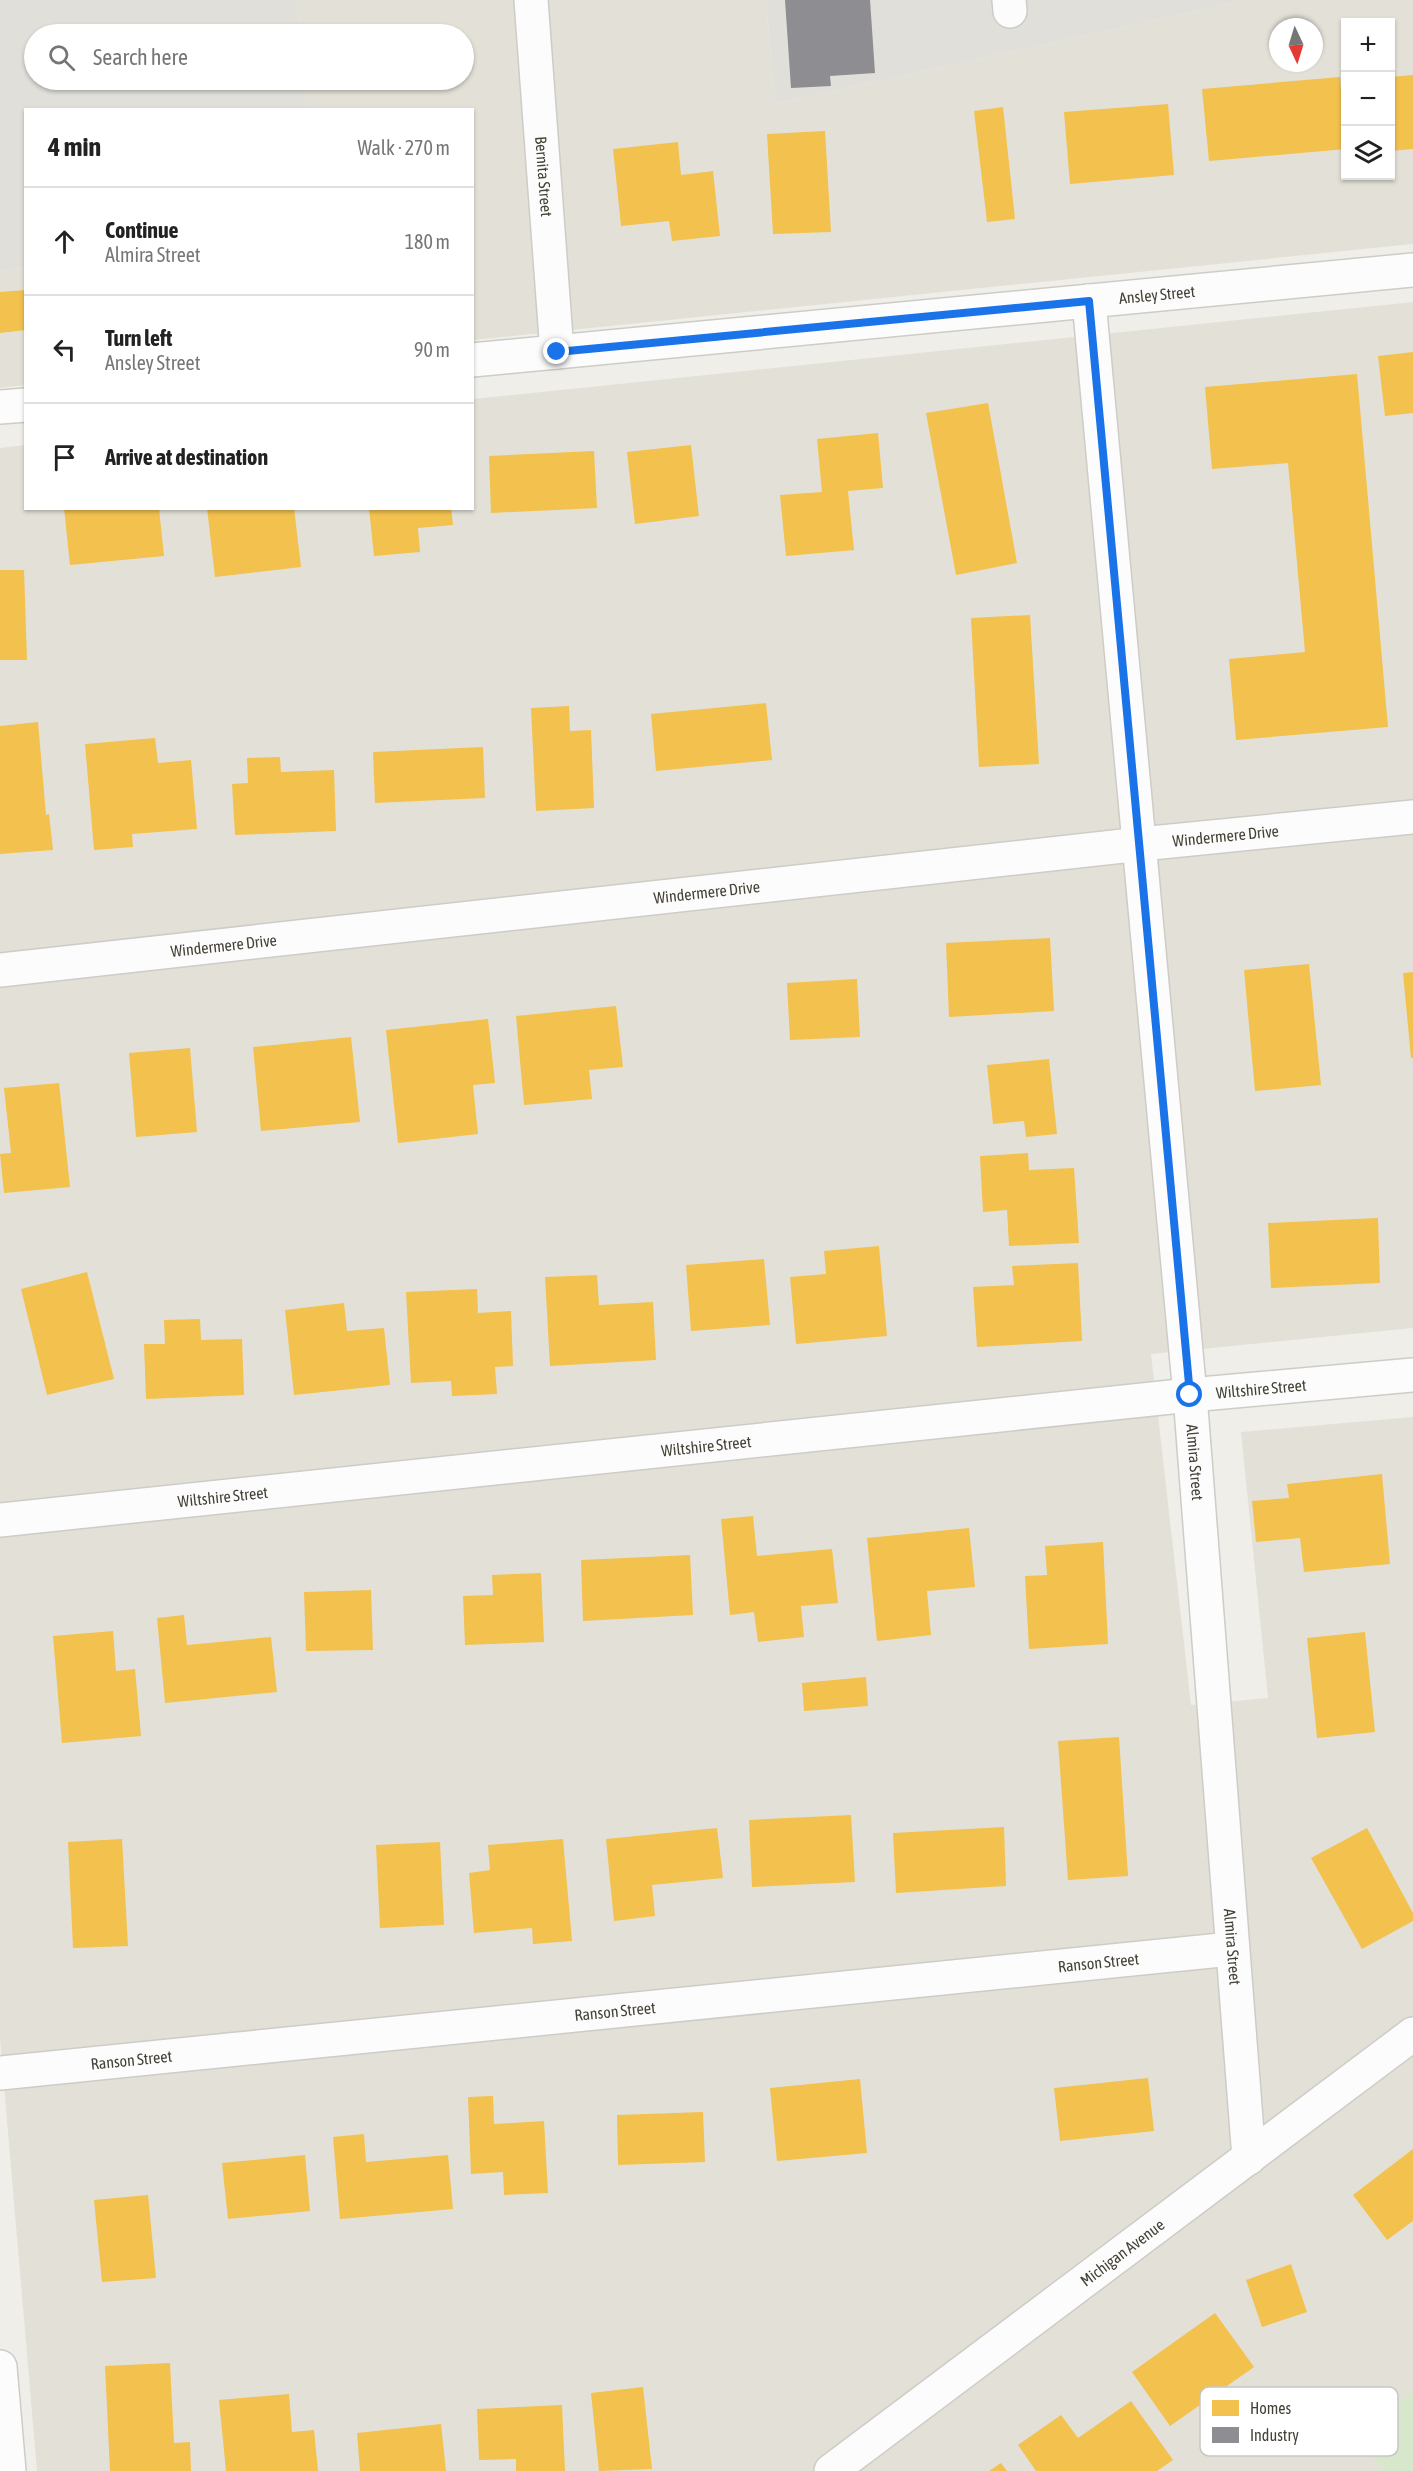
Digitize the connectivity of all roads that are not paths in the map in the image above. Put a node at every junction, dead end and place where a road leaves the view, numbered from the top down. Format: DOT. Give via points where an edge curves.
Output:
graph roads {
  1 [pos="531,0"];
  2 [pos="1413,270"];
  3 [pos="1089,301"];
  4 [pos="557,352"];
  5 [pos="474,360"];
  6 [pos="24,405"];
  7 [pos="0,407"];
  8 [pos="1413,816"];
  9 [pos="1141,844"];
  10 [pos="0,970"];
  11 [pos="1413,1375"];
  12 [pos="1190,1395"];
  13 [pos="0,1520"];
  14 [pos="1231,1949"];
  15 [pos="1413,2034"];
  16 [pos="0,2073"];
  17 [pos="1249,2158"];
  18 [pos="0,2367"];
  19 [pos="9,2471"];
  20 [pos="831,2471"];
  1 -- 4 [label="street, Bernita Street"];
  2 -- 3 [label="street, Ansley Street"];
  3 -- 4 [label="street, Ansley Street"];
  3 -- 9 [label="street, Almira Street"];
  4 -- 5 [label="street, Ansley Street"];
  6 -- 7 [label="street"];
  8 -- 9 [label="street, Windermere Drive"];
  9 -- 10 [label="street, Windermere Drive"];
  9 -- 12 [label="street, Almira Street"];
  11 -- 12 [label="street, Wiltshire Street"];
  12 -- 13 [label="street, Wiltshire Street"];
  12 -- 14 [label="street, Almira Street"];
  14 -- 16 [label="street, Ranson Street"];
  14 -- 17 [label="street, Almira Street"];
  15 -- 17 [label="street, Michigan Avenue"];
  17 -- 20 [label="street, Michigan Avenue"];
  18 -- 19 [label="street"];
}
